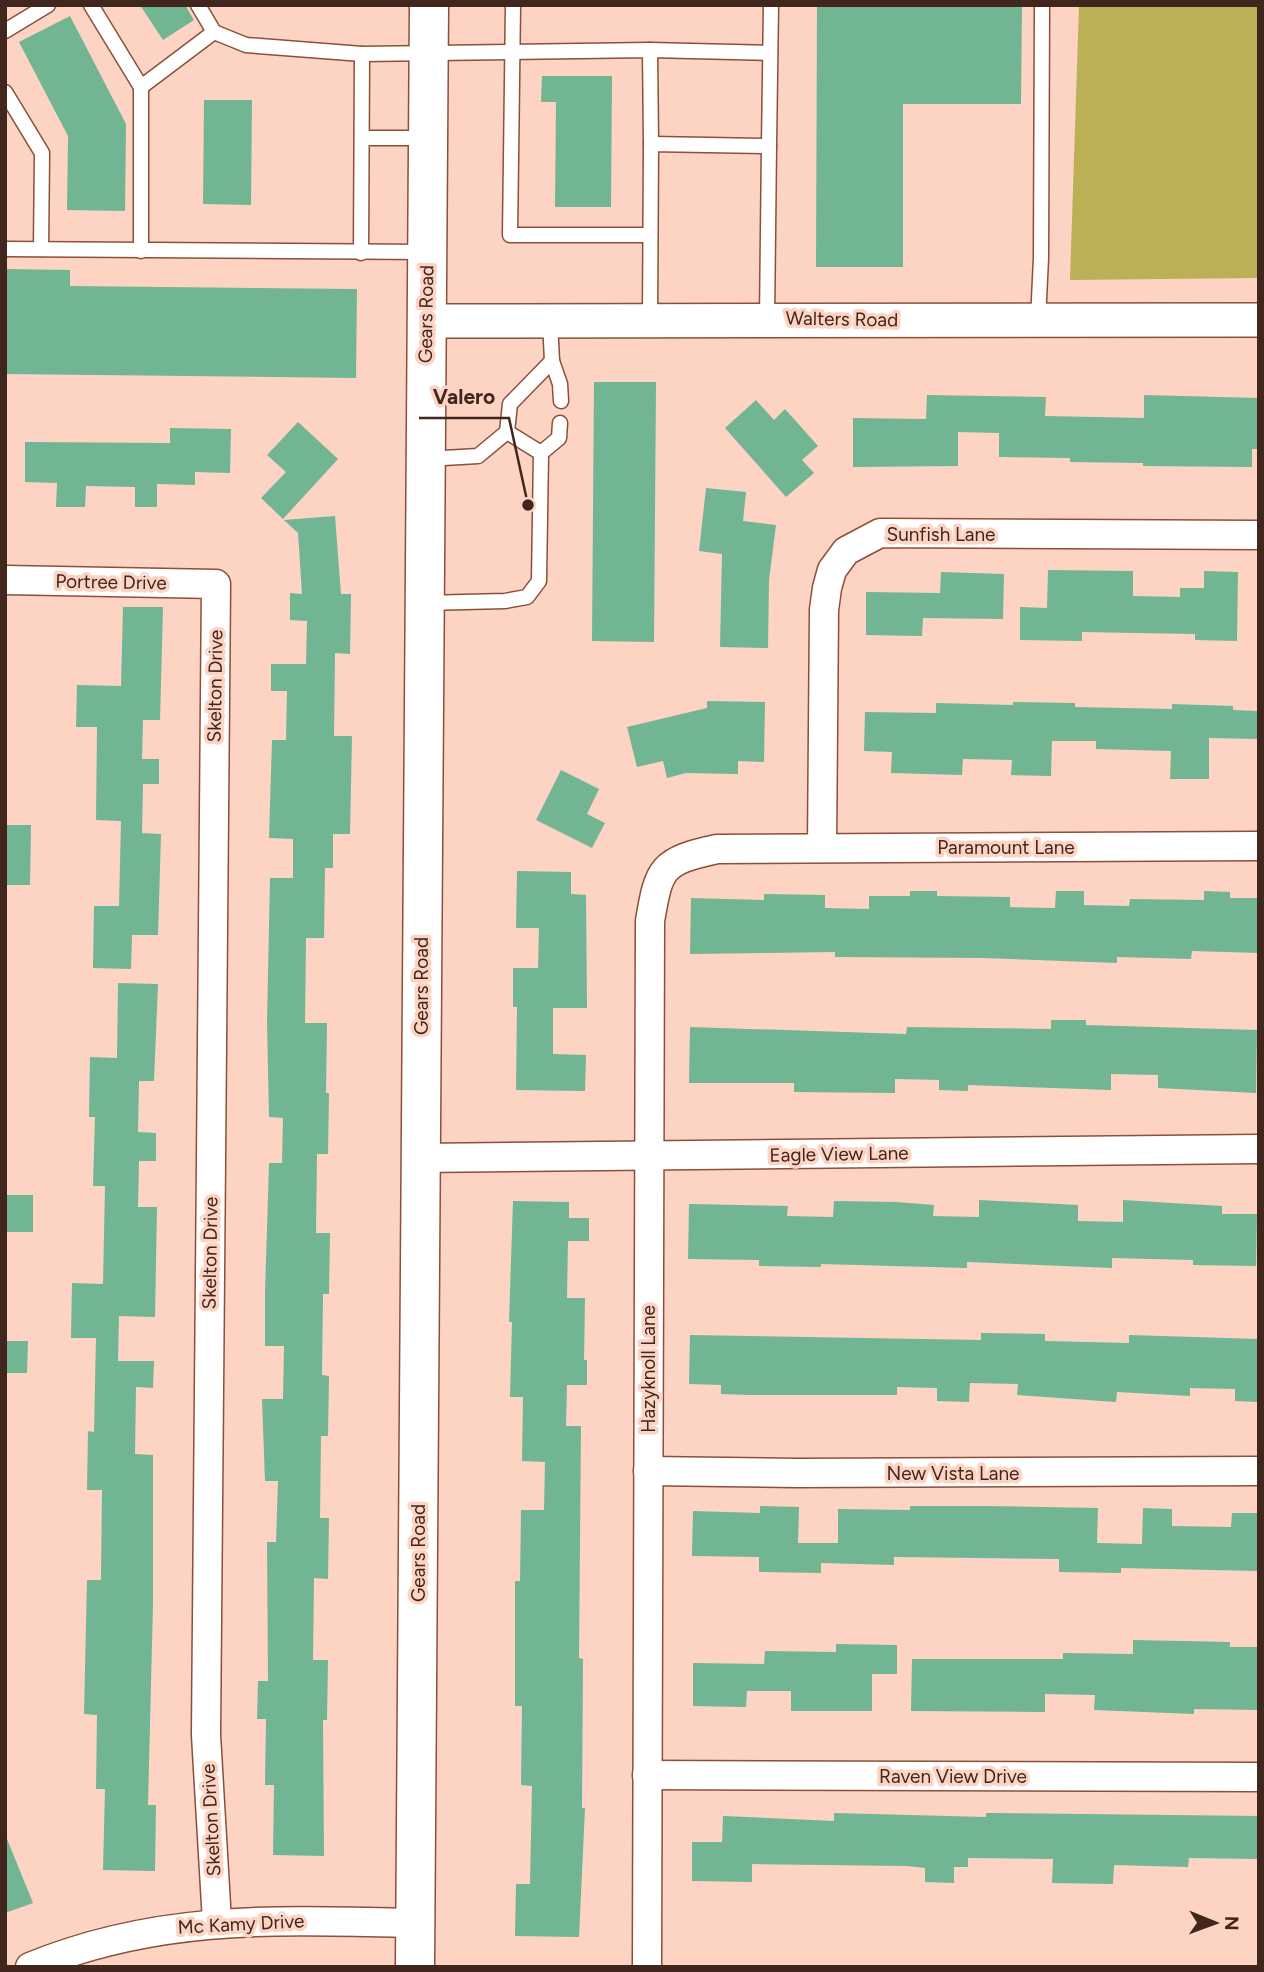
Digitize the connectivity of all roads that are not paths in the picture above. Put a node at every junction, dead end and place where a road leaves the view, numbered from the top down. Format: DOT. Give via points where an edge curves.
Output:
graph roads {
  1 [pos="48,5"];
  2 [pos="90,5"];
  3 [pos="198,5"];
  4 [pos="429,5"];
  5 [pos="513,5"];
  6 [pos="771,5"];
  7 [pos="1042,5"];
  8 [pos="5,31"];
  9 [pos="214,32"];
  10 [pos="650,50"];
  11 [pos="429,51"];
  12 [pos="512,51"];
  13 [pos="770,52"];
  14 [pos="362,54"];
  15 [pos="141,87"];
  16 [pos="5,92"];
  17 [pos="5,121"];
  18 [pos="23,121"];
  19 [pos="362,138"];
  20 [pos="428,138"];
  21 [pos="651,144"];
  22 [pos="769,146"];
  23 [pos="650,235"];
  24 [pos="5,249"];
  25 [pos="41,249"];
  26 [pos="141,251"];
  27 [pos="427,252"];
  28 [pos="361,253"];
  29 [pos="767,319"];
  30 [pos="1259,320"];
  31 [pos="426,321"];
  32 [pos="550,321"];
  33 [pos="650,321"];
  34 [pos="1037,321"];
  35 [pos="552,361"];
  36 [pos="561,401"];
  37 [pos="560,423"];
  38 [pos="507,432"];
  39 [pos="541,453"];
  40 [pos="425,459"];
  41 [pos="1259,536"];
  42 [pos="5,580"];
  43 [pos="216,584"];
  44 [pos="424,603"];
  45 [pos="1259,846"];
  46 [pos="754,848"];
  47 [pos="822,848"];
  48 [pos="1259,1149"];
  49 [pos="649,1157"];
  50 [pos="420,1158"];
  51 [pos="648,1471"];
  52 [pos="1259,1471"];
  53 [pos="648,1774"];
  54 [pos="1259,1777"];
  55 [pos="217,1922"];
  56 [pos="415,1923"];
  57 [pos="30,1967"];
  58 [pos="415,1967"];
  59 [pos="647,1967"];
  1 -- 8 [label="lane"];
  2 -- 15 [label="lane"];
  3 -- 9 [label="lane"];
  4 -- 11 [label="main road, Gears Road"];
  5 -- 12 [label="lane"];
  6 -- 13 [label="lane"];
  7 -- 34 [label="lane"];
  9 -- 14 [label="lane" via="246,44"];
  9 -- 15 [label="lane"];
  10 -- 12 [label="lane"];
  10 -- 13 [label="lane"];
  10 -- 21 [label="lane"];
  11 -- 12 [label="lane"];
  11 -- 14 [label="lane"];
  11 -- 20 [label="main road, Gears Road"];
  12 -- 23 [label="lane" via="510,235"];
  13 -- 22 [label="lane"];
  14 -- 19 [label="lane"];
  15 -- 26 [label="lane"];
  16 -- 18 [label="lane"];
  17 -- 18 [label="lane"];
  18 -- 25 [label="lane" via="42,153"];
  19 -- 20 [label="lane"];
  19 -- 28 [label="lane"];
  20 -- 27 [label="main road, Gears Road"];
  21 -- 22 [label="lane"];
  21 -- 23 [label="lane"];
  22 -- 29 [label="lane"];
  23 -- 33 [label="lane"];
  24 -- 25 [label="lane"];
  25 -- 26 [label="lane"];
  26 -- 28 [label="lane"];
  27 -- 28 [label="lane"];
  27 -- 31 [label="main road, Gears Road"];
  29 -- 33 [label="street, Walters Road"];
  29 -- 34 [label="street, Walters Road"];
  30 -- 34 [label="street, Walters Road"];
  31 -- 32 [label="street, Walters Road"];
  31 -- 40 [label="main road, Gears Road"];
  32 -- 33 [label="street, Walters Road"];
  32 -- 35 [label="lane"];
  35 -- 36 [label="lane"];
  35 -- 38 [label="lane" via="510,404"];
  37 -- 39 [label="lane" via="559,438"];
  38 -- 39 [label="lane"];
  38 -- 40 [label="lane" via="478,456"];
  39 -- 44 [label="lane" via="539,581 527,597"];
  40 -- 44 [label="main road, Gears Road"];
  41 -- 47 [label="street, Sunfish Lane" via="880,533 845,551 832,570 824,610"];
  42 -- 43 [label="street, Portree Drive"];
  43 -- 55 [label="street, Skelton Drive" via="206,1735"];
  44 -- 50 [label="main road, Gears Road"];
  45 -- 47 [label="street, Paramount Lane"];
  46 -- 47 [label="street, Paramount Lane"];
  46 -- 49 [label="street, Hazyknoll Lane" via="691,855 668,865 657,881 650,921"];
  48 -- 49 [label="street, Eagle View Lane"];
  49 -- 50 [label="street, Eagle View Lane"];
  49 -- 51 [label="street, Hazyknoll Lane"];
  50 -- 56 [label="main road, Gears Road"];
  51 -- 52 [label="street, New Vista Lane"];
  51 -- 53 [label="street, Hazyknoll Lane"];
  53 -- 54 [label="street, Raven View Drive"];
  53 -- 59 [label="street, Hazyknoll Lane"];
  55 -- 56 [label="street, Mc Kamy Drive"];
  55 -- 57 [label="street, Mc Kamy Drive" via="105,1943"];
  56 -- 58 [label="main road, Gears Road"];
}
